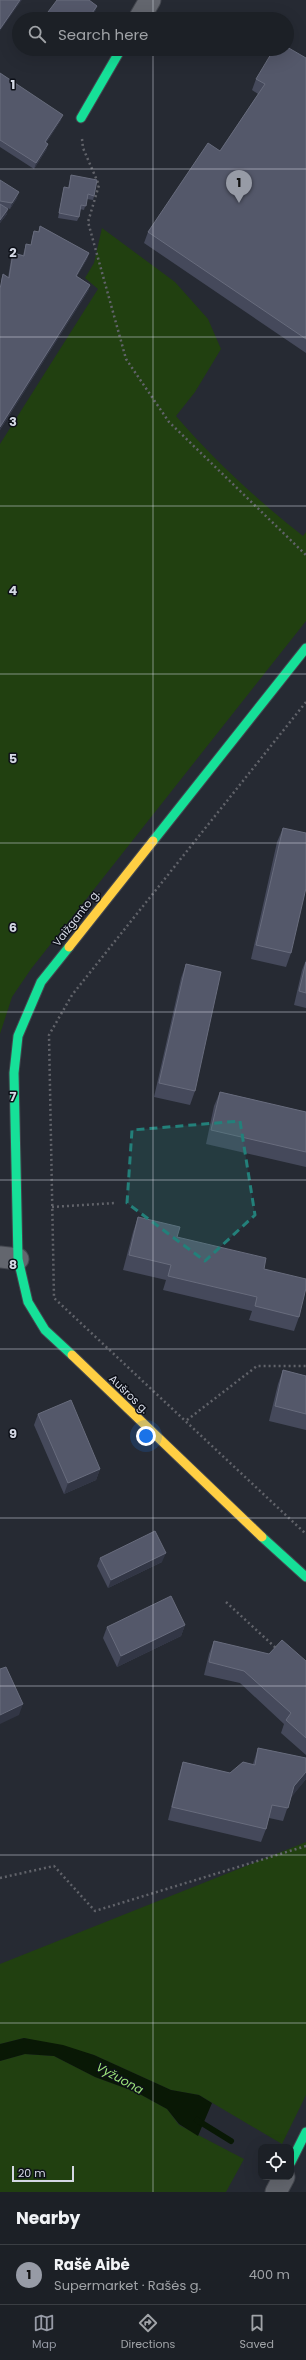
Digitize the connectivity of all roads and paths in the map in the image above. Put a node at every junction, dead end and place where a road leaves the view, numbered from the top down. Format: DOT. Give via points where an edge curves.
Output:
graph roads {
  1 [pos="150,0"];
  2 [pos="143,12"];
  3 [pos="117,56"];
  4 [pos="81,118"];
  5 [pos="306,555"];
  6 [pos="306,648"];
  7 [pos="306,702"];
  8 [pos="115,1202"];
  9 [pos="52,1207"];
  10 [pos="9,1258"];
  11 [pos="306,1366"];
  12 [pos="187,1420"];
  13 [pos="306,1534"];
  14 [pos="306,1577"];
  15 [pos="226,1602"];
  16 [pos="283,1654"];
  17 [pos="306,1846"];
  18 [pos="0,1878"];
  19 [pos="306,2132"];
  20 [pos="294,2156"];
  21 [pos="282,2180"];
  22 [pos="276,2192"];
  1 -- 2 [label="street"];
  3 -- 4 [label="street"];
  4 -- 5 [label="path" via="83,148 99,184 88,222 126,359 169,422"];
  6 -- 10 [label="street, Vaižganto g." via="41,982 18,1036 14,1073"];
  7 -- 9 [label="path" via="72,995 49,1035"];
  8 -- 9 [label="path"];
  9 -- 12 [label="path" via="54,1298"];
  10 -- 14 [label="street, Aušros g." via="28,1302 44,1330"];
  11 -- 12 [label="path" via="257,1366"];
  12 -- 13 [label="path"];
  15 -- 16 [label="path"];
  17 -- 18 [label="path" via="95,1911 54,1866"];
  19 -- 20 [label="street"];
  21 -- 22 [label="street"];
}
